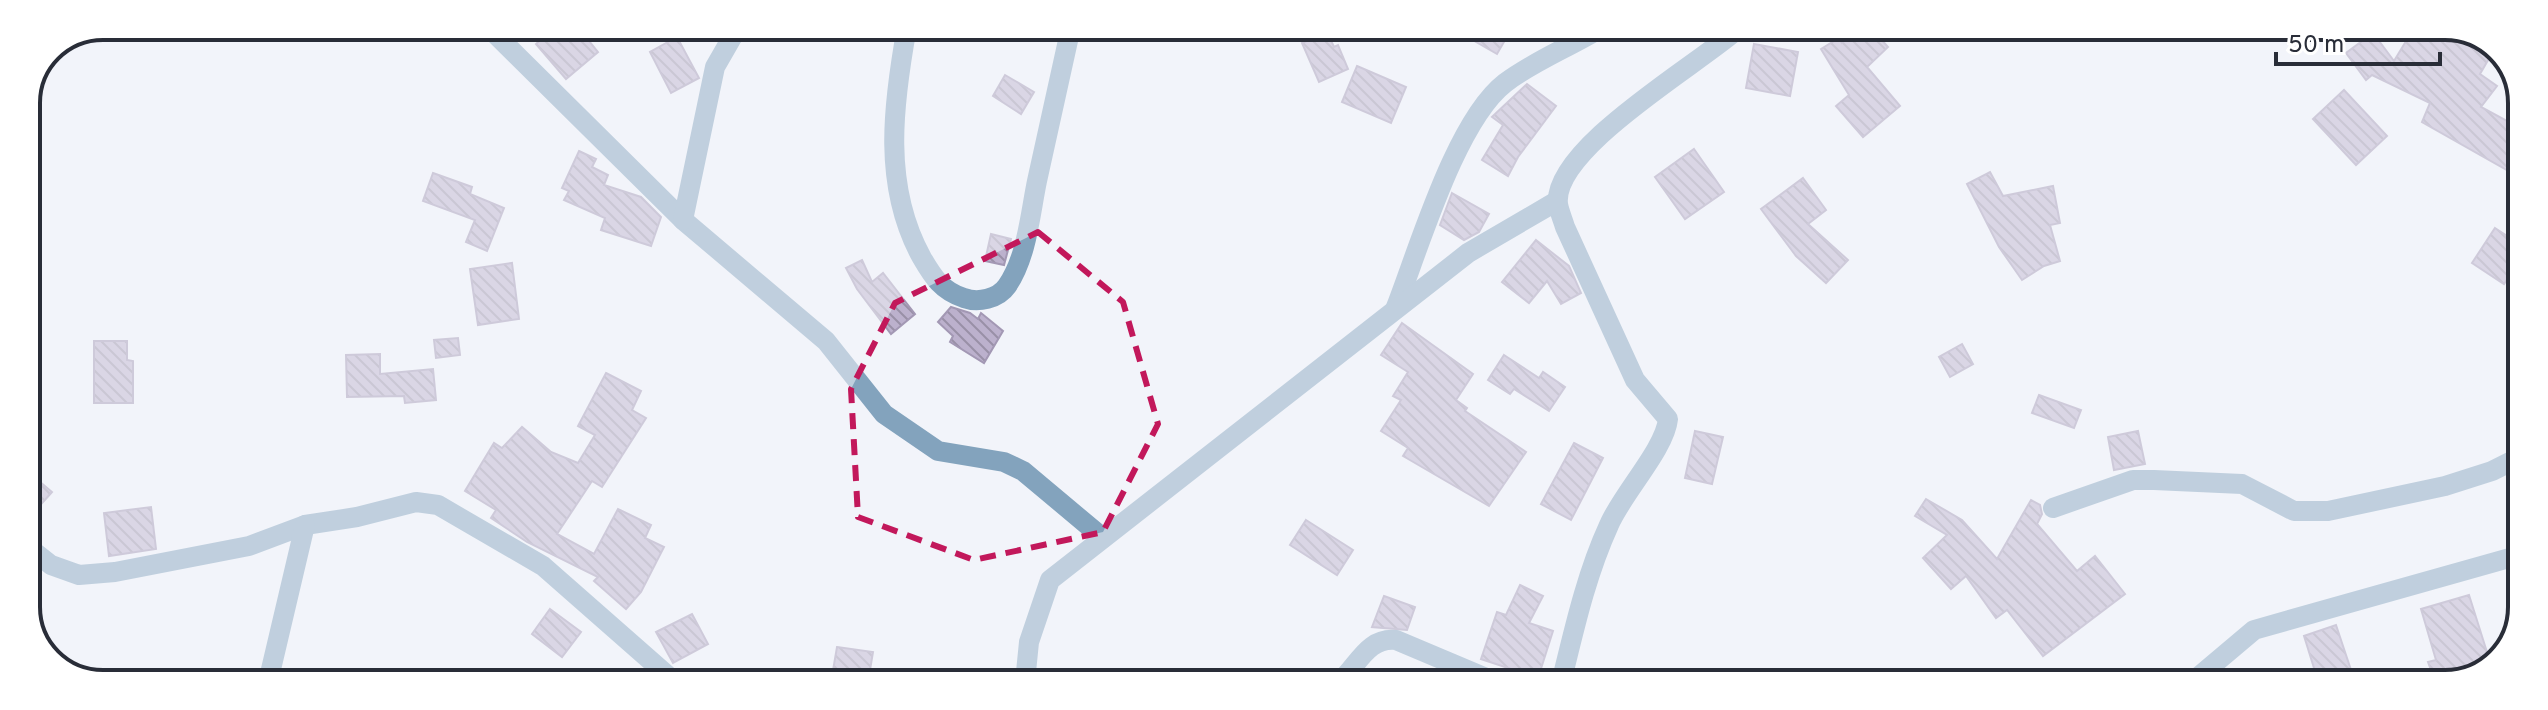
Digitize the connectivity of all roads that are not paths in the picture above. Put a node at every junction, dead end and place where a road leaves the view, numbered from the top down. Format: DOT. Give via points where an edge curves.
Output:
graph roads {
  1 [pos="501,40"];
  2 [pos="731,40"];
  3 [pos="905,40"];
  4 [pos="1068,40"];
  5 [pos="1580,40"];
  6 [pos="1723,40"];
  7 [pos="1557,201"];
  8 [pos="683,220"];
  9 [pos="1396,307"];
  10 [pos="2508,463"];
  11 [pos="2053,508"];
  12 [pos="305,525"];
  13 [pos="1103,538"];
  14 [pos="40,556"];
  15 [pos="2508,558"];
  16 [pos="271,670"];
  17 [pos="661,670"];
  18 [pos="1026,670"];
  19 [pos="1349,670"];
  20 [pos="1467,670"];
  21 [pos="1564,670"];
  22 [pos="2207,670"];
  1 -- 8 [label="street"];
  2 -- 8 [label="street" via="715,67"];
  3 -- 4 [label="street" via="893,138 899,199 911,237 935,281 951,294 973,301 992,298 1006,287 1023,248"];
  5 -- 9 [label="street" via="1504,84 1479,111 1461,143"];
  6 -- 7 [label="street" via="1606,127 1569,173"];
  7 -- 9 [label="street" via="1468,253"];
  7 -- 21 [label="street" via="1635,380 1668,419 1661,441 1611,520 1593,561"];
  8 -- 13 [label="street" via="826,341 884,414 938,451 1004,462 1023,471"];
  9 -- 13 [label="street"];
  10 -- 11 [label="street" via="2445,486 2328,511 2294,511 2242,484 2213,480 2133,480"];
  12 -- 14 [label="street" via="249,546 115,572 79,575"];
  12 -- 16 [label="street"];
  12 -- 17 [label="street" via="416,502 438,505 543,566"];
  13 -- 18 [label="street" via="1050,580 1029,642"];
  15 -- 22 [label="street" via="2254,630"];
  19 -- 20 [label="street" via="1372,644 1385,639"];
}
